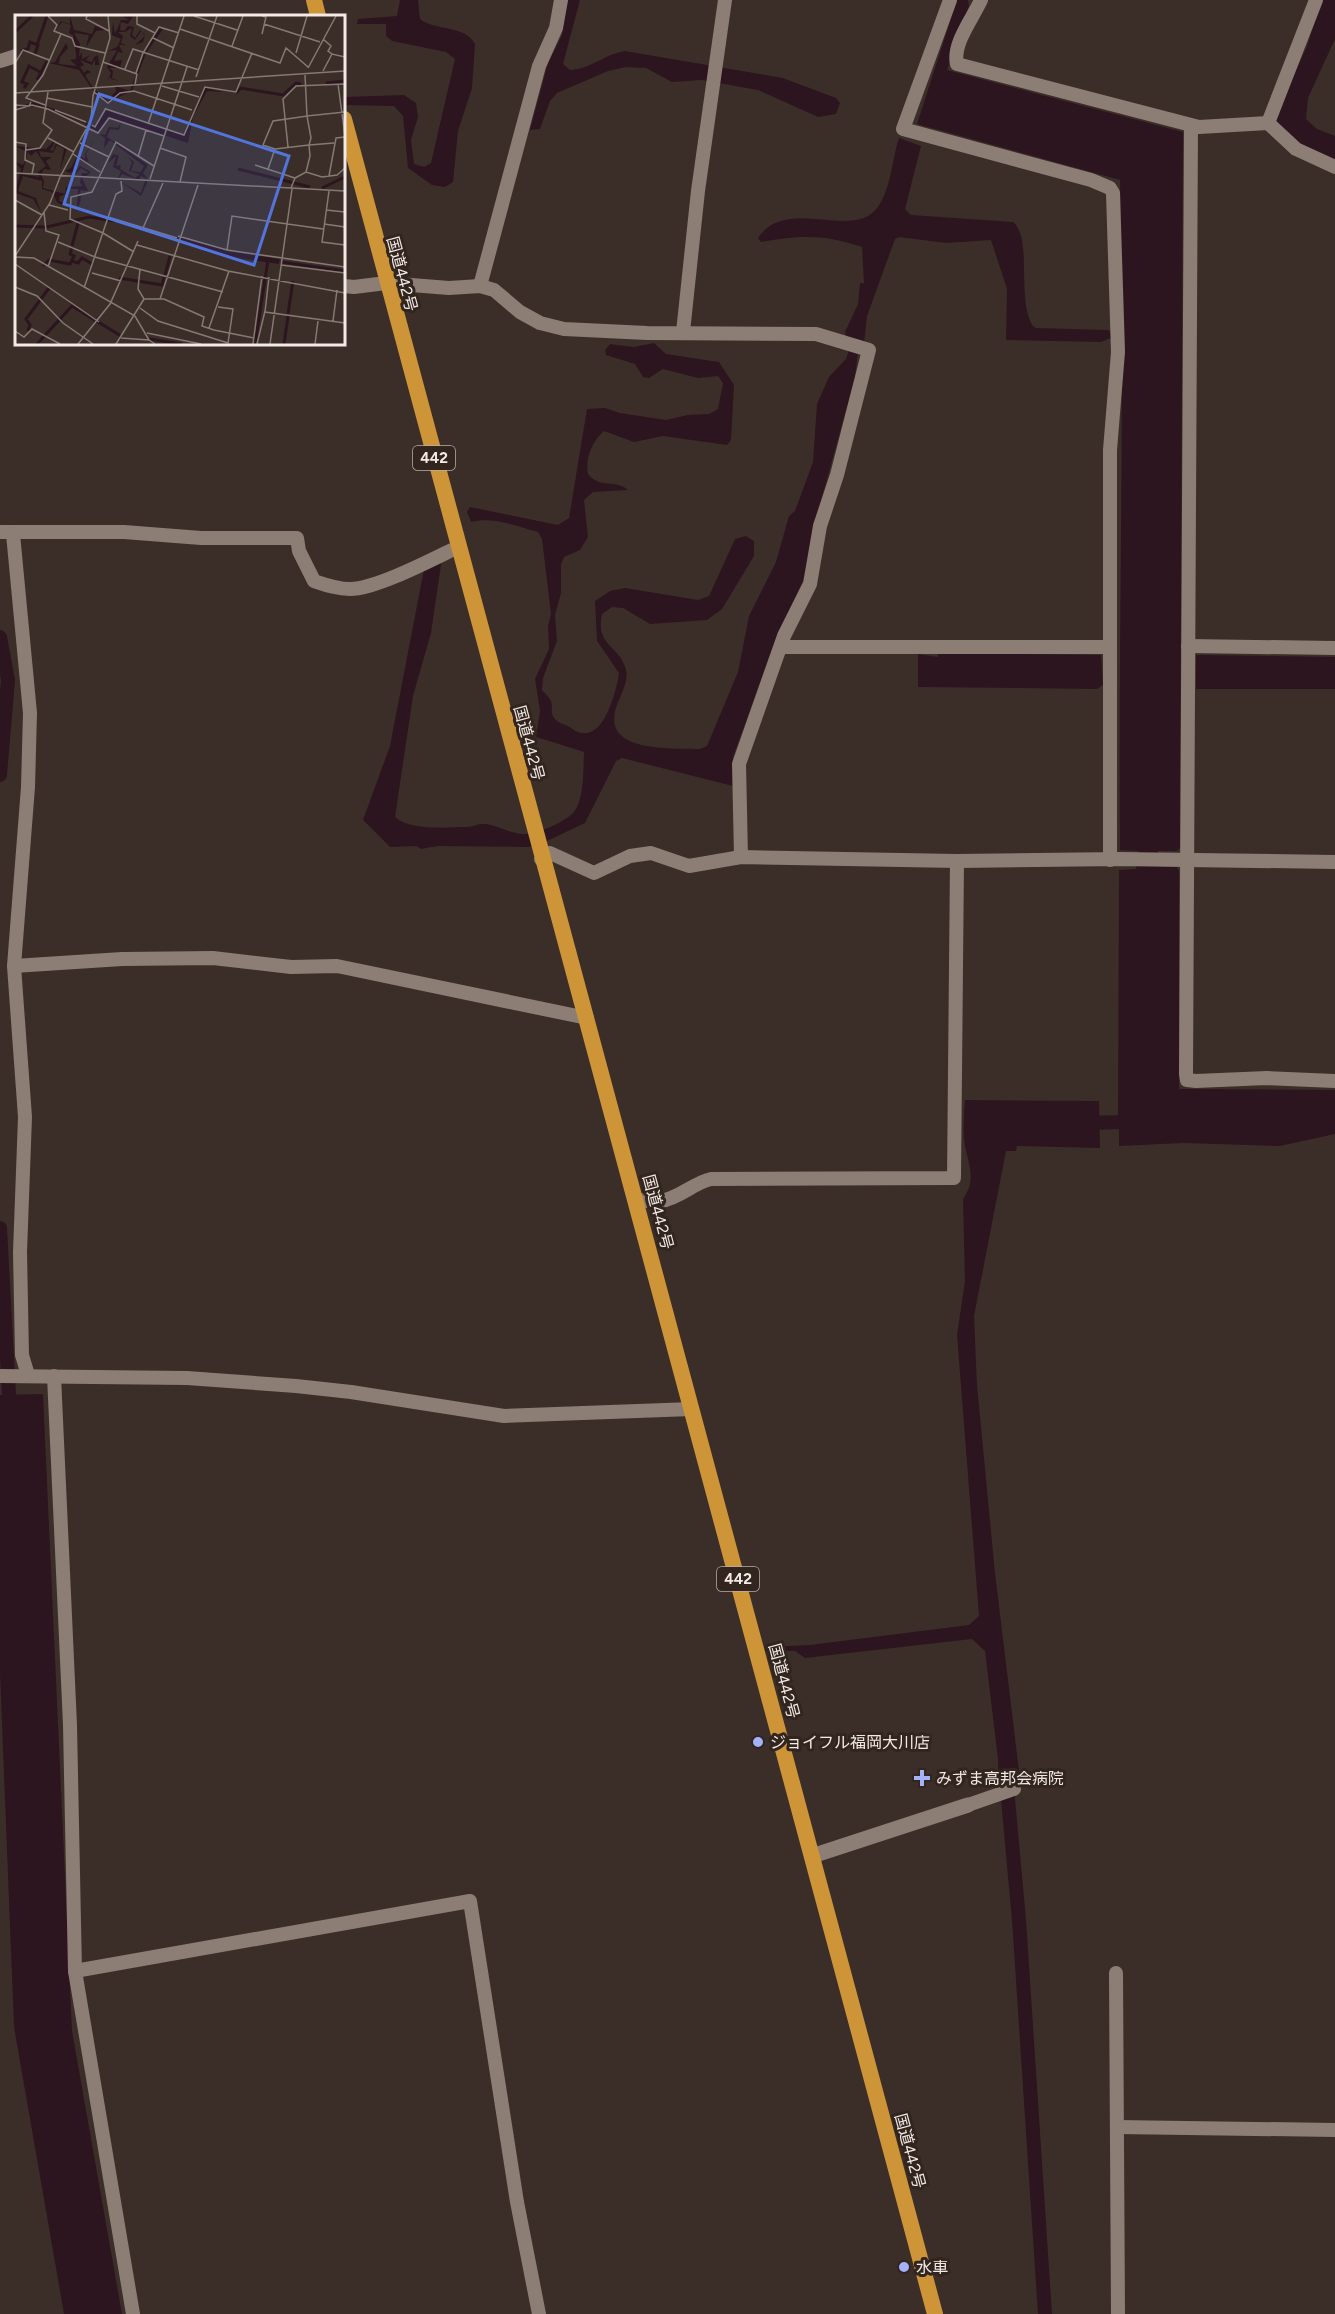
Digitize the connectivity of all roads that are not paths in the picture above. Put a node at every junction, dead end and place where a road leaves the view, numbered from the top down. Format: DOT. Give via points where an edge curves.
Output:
graph roads {
  1 [pos="314,0"];
  2 [pos="561,0"];
  3 [pos="725,0"];
  4 [pos="950,0"];
  5 [pos="981,0"];
  6 [pos="1316,0"];
  7 [pos="318,15"];
  8 [pos="15,56"];
  9 [pos="0,61"];
  10 [pos="1268,123"];
  11 [pos="345,124"];
  12 [pos="1191,126"];
  13 [pos="1335,167"];
  14 [pos="386,283"];
  15 [pos="345,285"];
  16 [pos="480,286"];
  17 [pos="683,332"];
  18 [pos="6,533"];
  19 [pos="458,547"];
  20 [pos="1188,646"];
  21 [pos="781,647"];
  22 [pos="1110,647"];
  23 [pos="1335,648"];
  24 [pos="539,852"];
  25 [pos="741,857"];
  26 [pos="1115,859"];
  27 [pos="1184,860"];
  28 [pos="957,861"];
  29 [pos="1335,862"];
  30 [pos="15,966"];
  31 [pos="587,1018"];
  32 [pos="1335,1081"];
  33 [pos="636,1200"];
  34 [pos="0,1376"];
  35 [pos="26,1376"];
  36 [pos="54,1376"];
  37 [pos="692,1409"];
  38 [pos="1014,1789"];
  39 [pos="968,1805"];
  40 [pos="812,1856"];
  41 [pos="75,1971"];
  42 [pos="1116,1973"];
  43 [pos="1116,2127"];
  44 [pos="1335,2130"];
  45 [pos="133,2314"];
  46 [pos="539,2314"];
  47 [pos="935,2314"];
  48 [pos="1118,2314"];
  1 -- 7 [label="highway"];
  2 -- 16 [label="street" via="556,28 539,66"];
  3 -- 17 [label="street"];
  4 -- 22 [label="street" via="903,129 1091,180 1113,193 1118,352 1110,450"];
  5 -- 12 [label="street" via="955,58 957,64"];
  6 -- 10 [label="street"];
  8 -- 9 [label="street"];
  10 -- 12 [label="street"];
  10 -- 13 [label="street" via="1296,149"];
  11 -- 14 [label="highway, 国道442号 / 442"];
  12 -- 20 [label="street"];
  14 -- 15 [label="street"];
  14 -- 16 [label="street" via="448,288"];
  14 -- 19 [label="highway, 国道442号 / 442"];
  16 -- 17 [label="street" via="494,290 540,323 564,329"];
  17 -- 21 [label="street" via="816,334 869,350 820,526 810,584"];
  18 -- 19 [label="street" via="124,532 201,538 297,538 314,581 332,588 353,589 404,573"];
  18 -- 30 [label="street" via="30,713"];
  19 -- 24 [label="highway, 国道442号 / 442"];
  20 -- 23 [label="street"];
  20 -- 27 [label="street"];
  21 -- 22 [label="street"];
  21 -- 25 [label="street" via="739,764"];
  22 -- 26 [label="street"];
  24 -- 25 [label="street" via="594,873 630,856 651,853 689,866"];
  24 -- 31 [label="highway, 国道442号 / 442"];
  25 -- 28 [label="street"];
  26 -- 27 [label="street"];
  26 -- 28 [label="street"];
  27 -- 29 [label="street"];
  27 -- 32 [label="street" via="1187,1080"];
  28 -- 33 [label="street" via="954,1178 711,1179 661,1202"];
  30 -- 31 [label="street" via="213,958 291,967 337,966"];
  30 -- 35 [label="street" via="25,1117 20,1252"];
  31 -- 33 [label="highway, 国道442号 / 442"];
  33 -- 37 [label="highway, 国道442号 / 442"];
  34 -- 35 [label="street"];
  35 -- 36 [label="street"];
  36 -- 37 [label="street" via="179,1378 351,1392 504,1416"];
  36 -- 41 [label="street" via="70,1725"];
  37 -- 40 [label="highway, 国道442号 / 442"];
  38 -- 39 [label="street"];
  39 -- 40 [label="street"];
  40 -- 47 [label="highway, 国道442号 / 442"];
  41 -- 45 [label="street"];
  41 -- 46 [label="street" via="470,1901 517,2202"];
  42 -- 43 [label="street"];
  43 -- 44 [label="street"];
  43 -- 48 [label="street"];
}
